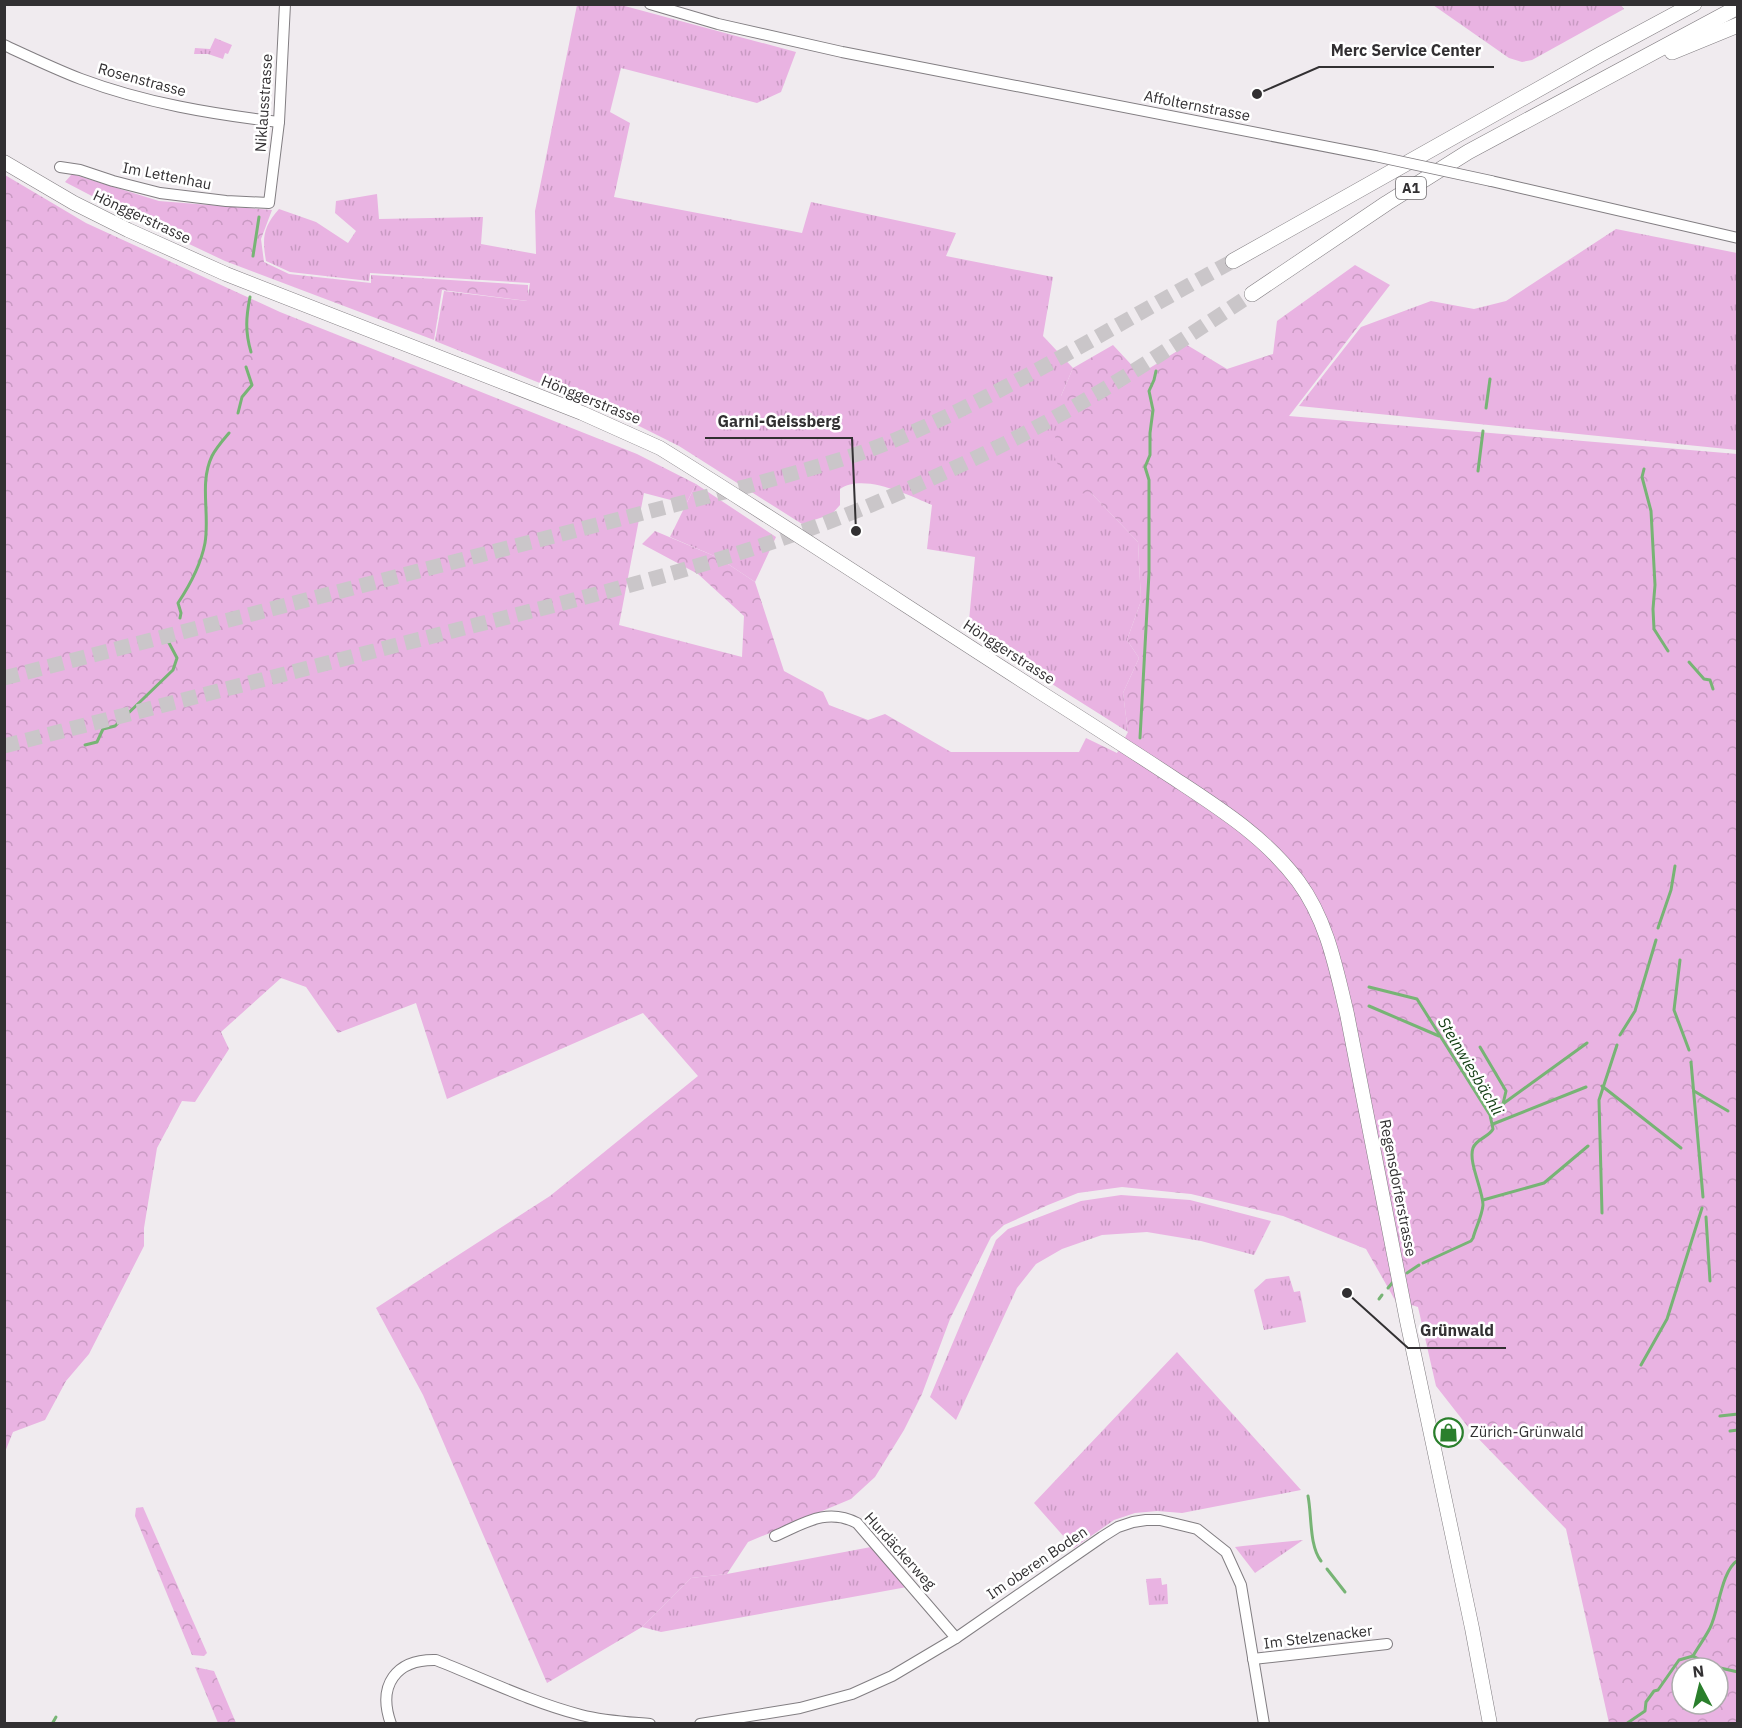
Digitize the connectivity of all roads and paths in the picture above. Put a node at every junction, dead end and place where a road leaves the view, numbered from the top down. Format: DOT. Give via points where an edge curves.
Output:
graph roads {
  1 [pos="285,4"];
  2 [pos="650,4"];
  3 [pos="1685,4"];
  4 [pos="1694,4"];
  5 [pos="1737,7"];
  6 [pos="1667,18"];
  7 [pos="1737,25"];
  8 [pos="4,45"];
  9 [pos="1576,93"];
  10 [pos="279,122"];
  11 [pos="4,162"];
  12 [pos="60,167"];
  13 [pos="269,203"];
  14 [pos="1737,238"];
  15 [pos="1233,261"];
  16 [pos="1252,294"];
  17 [pos="1125,746"];
  18 [pos="775,1536"];
  19 [pos="956,1638"];
  20 [pos="1387,1644"];
  21 [pos="1253,1659"];
  22 [pos="391,1724"];
  23 [pos="650,1724"];
  24 [pos="700,1724"];
  25 [pos="1264,1724"];
  26 [pos="1490,1724"];
  1 -- 10 [label="street, Niklausstrasse"];
  2 -- 14 [label="street, Affolternstrasse, bridge" via="842,52 1374,156"];
  3 -- 6 [label="highway"];
  4 -- 6 [label="highway, A1"];
  5 -- 9 [label="highway, A1"];
  6 -- 15 [label="highway, A1"];
  7 -- 9 [label="highway"];
  8 -- 10 [label="street, Rosenstrasse" via="115,90 182,107"];
  9 -- 16 [label="highway, A1" via="1468,152"];
  10 -- 13 [label="street, Niklausstrasse"];
  11 -- 17 [label="main road, Hönggerstrasse" via="74,203 226,274 582,413 660,448"];
  12 -- 13 [label="street, Im Lettenhau" via="160,193"];
  17 -- 26 [label="main road, Regensdorferstrasse" via="1231,816 1265,844 1298,882 1327,938 1347,1014"];
  18 -- 19 [label="street, Hurdäckerweg" via="819,1517 834,1515 857,1522"];
  19 -- 21 [label="street, Im oberen Boden" via="1118,1527 1160,1520 1197,1529 1226,1552 1241,1585"];
  19 -- 24 [label="street, Im oberen Boden" via="892,1676 837,1699"];
  20 -- 21 [label="street, Im Stelzenacker"];
  21 -- 25 [label="street, Im oberen Boden"];
  22 -- 23 [label="street" via="387,1688 400,1669 423,1660 436,1660 519,1695 581,1715"];
}
